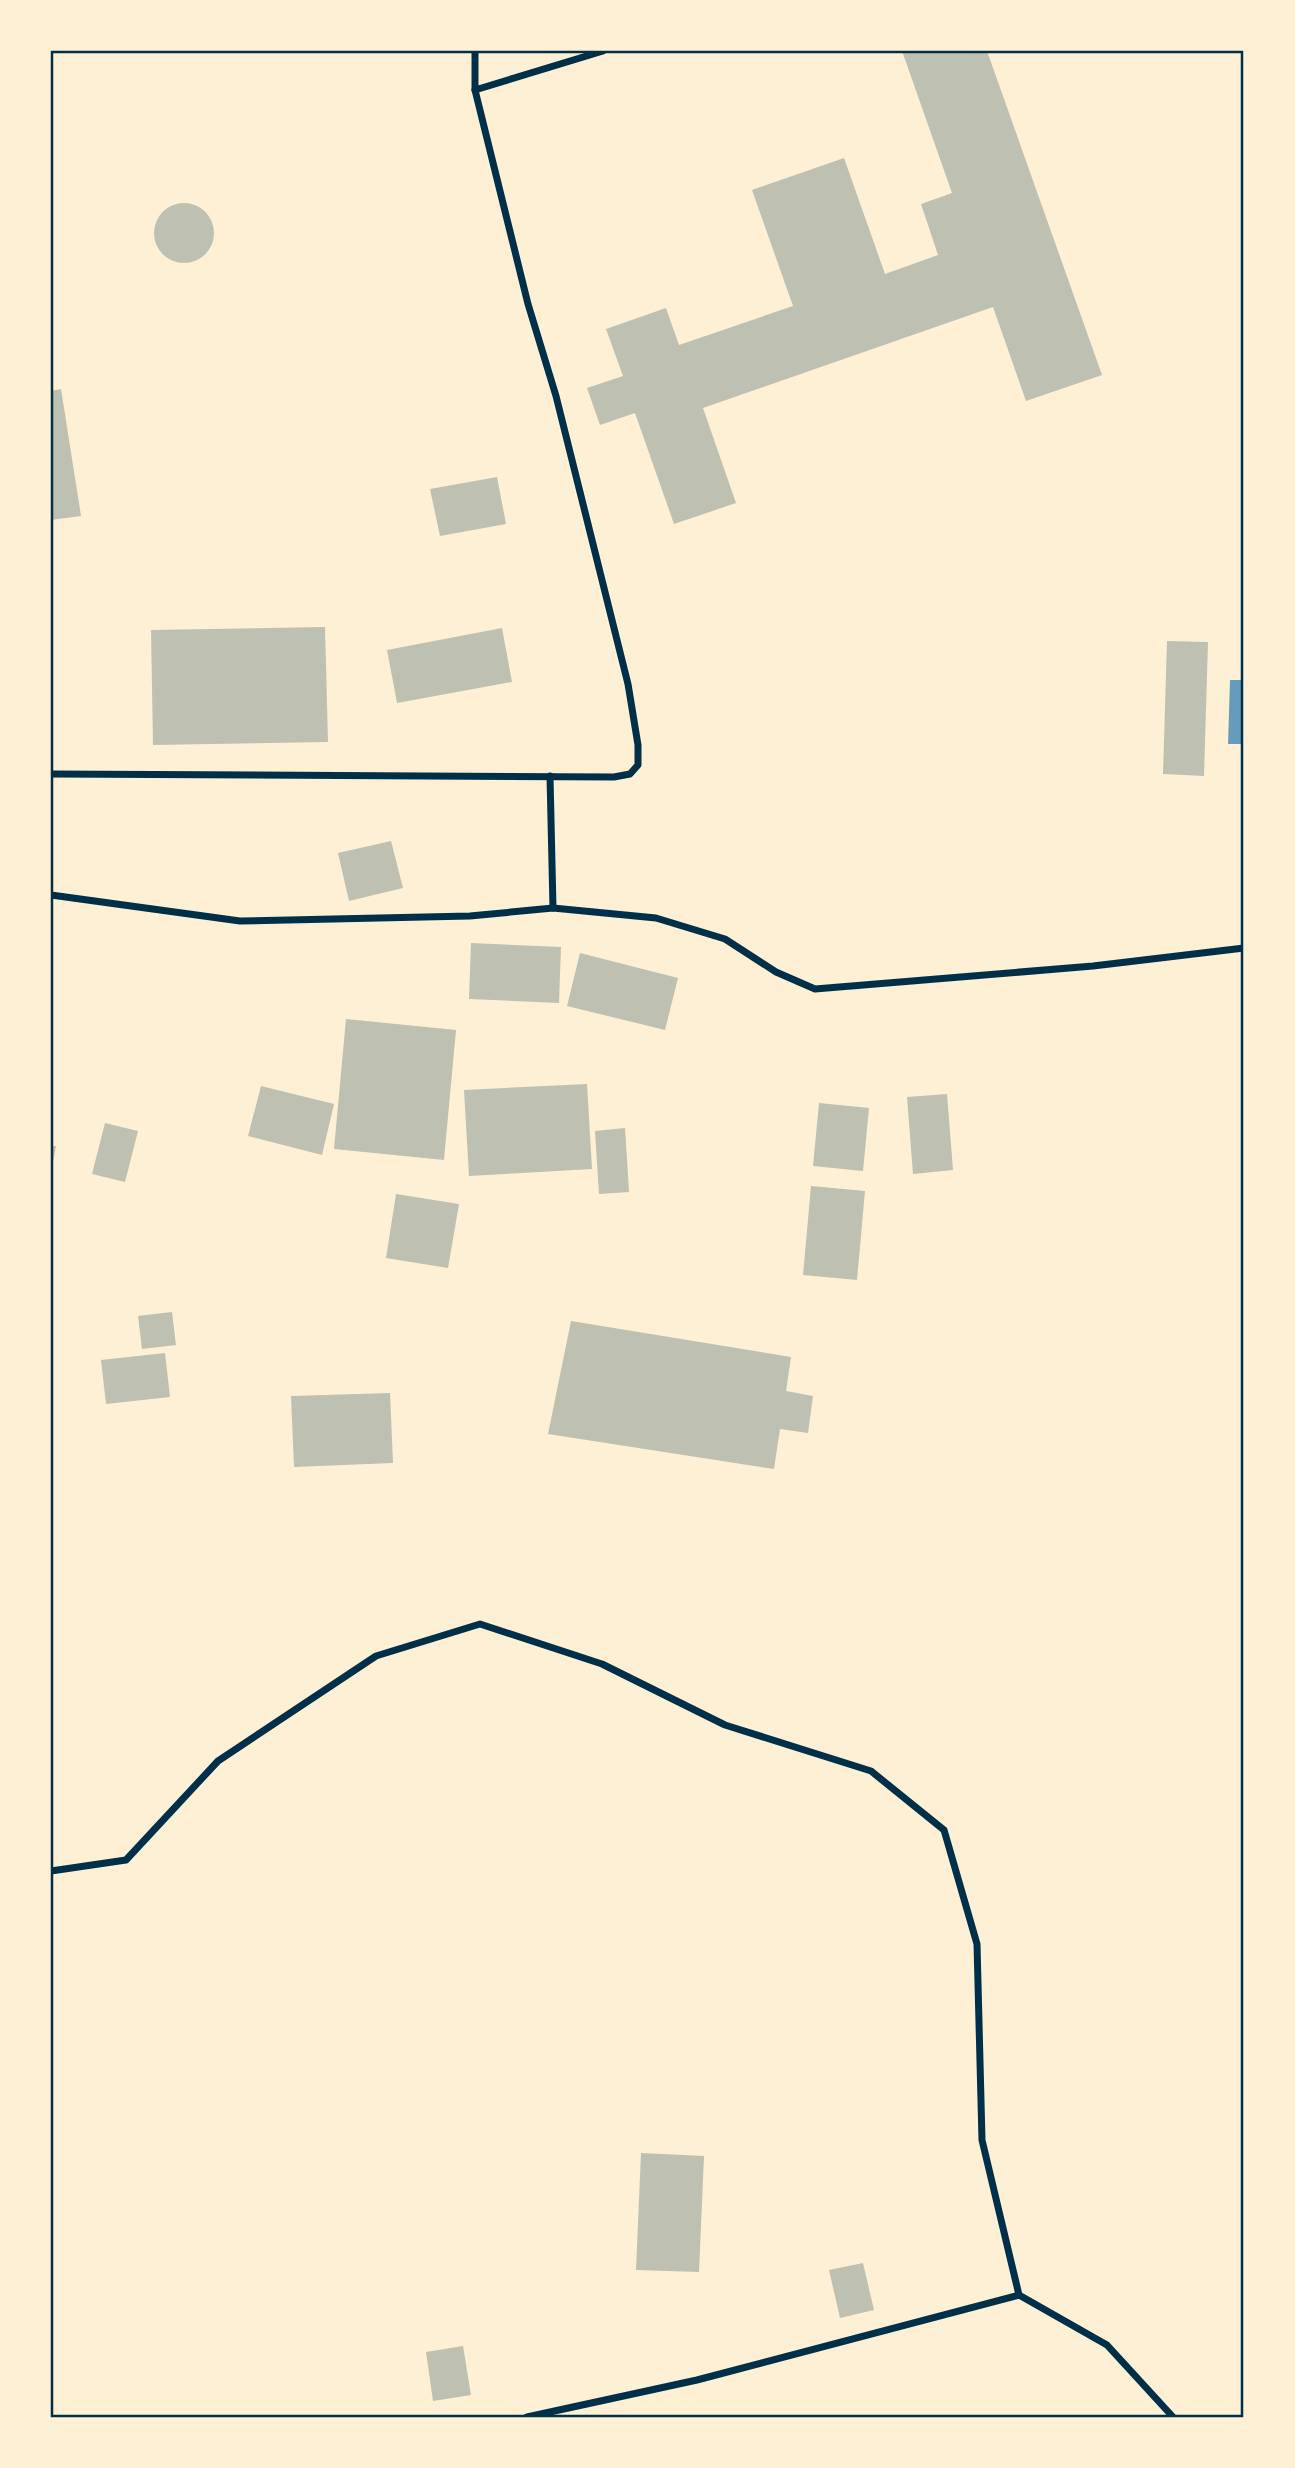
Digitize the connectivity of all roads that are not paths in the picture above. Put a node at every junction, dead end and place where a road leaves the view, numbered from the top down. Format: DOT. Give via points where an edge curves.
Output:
graph roads {
  1 [pos="475,51"];
  2 [pos="603,51"];
  3 [pos="475,90"];
  4 [pos="51,774"];
  5 [pos="550,776"];
  6 [pos="51,895"];
  7 [pos="553,908"];
  8 [pos="1244,948"];
  9 [pos="51,1871"];
  10 [pos="1019,2295"];
  11 [pos="527,2417"];
  12 [pos="1173,2417"];
  1 -- 3 [label="street"];
  2 -- 3 [label="street"];
  3 -- 5 [label="street" via="625,671 638,745 638,765 630,774"];
  4 -- 5 [label="street"];
  5 -- 7 [label="street"];
  6 -- 7 [label="street" via="240,921 470,916"];
  7 -- 8 [label="street" via="656,918 725,939 776,972 815,989 1093,967"];
  9 -- 10 [label="street" via="126,1860 218,1761 376,1656 480,1624 602,1664 725,1725 872,1771 944,1830 977,1944 982,2140"];
  10 -- 11 [label="street" via="697,2380"];
  10 -- 12 [label="street" via="1107,2344"];
}
